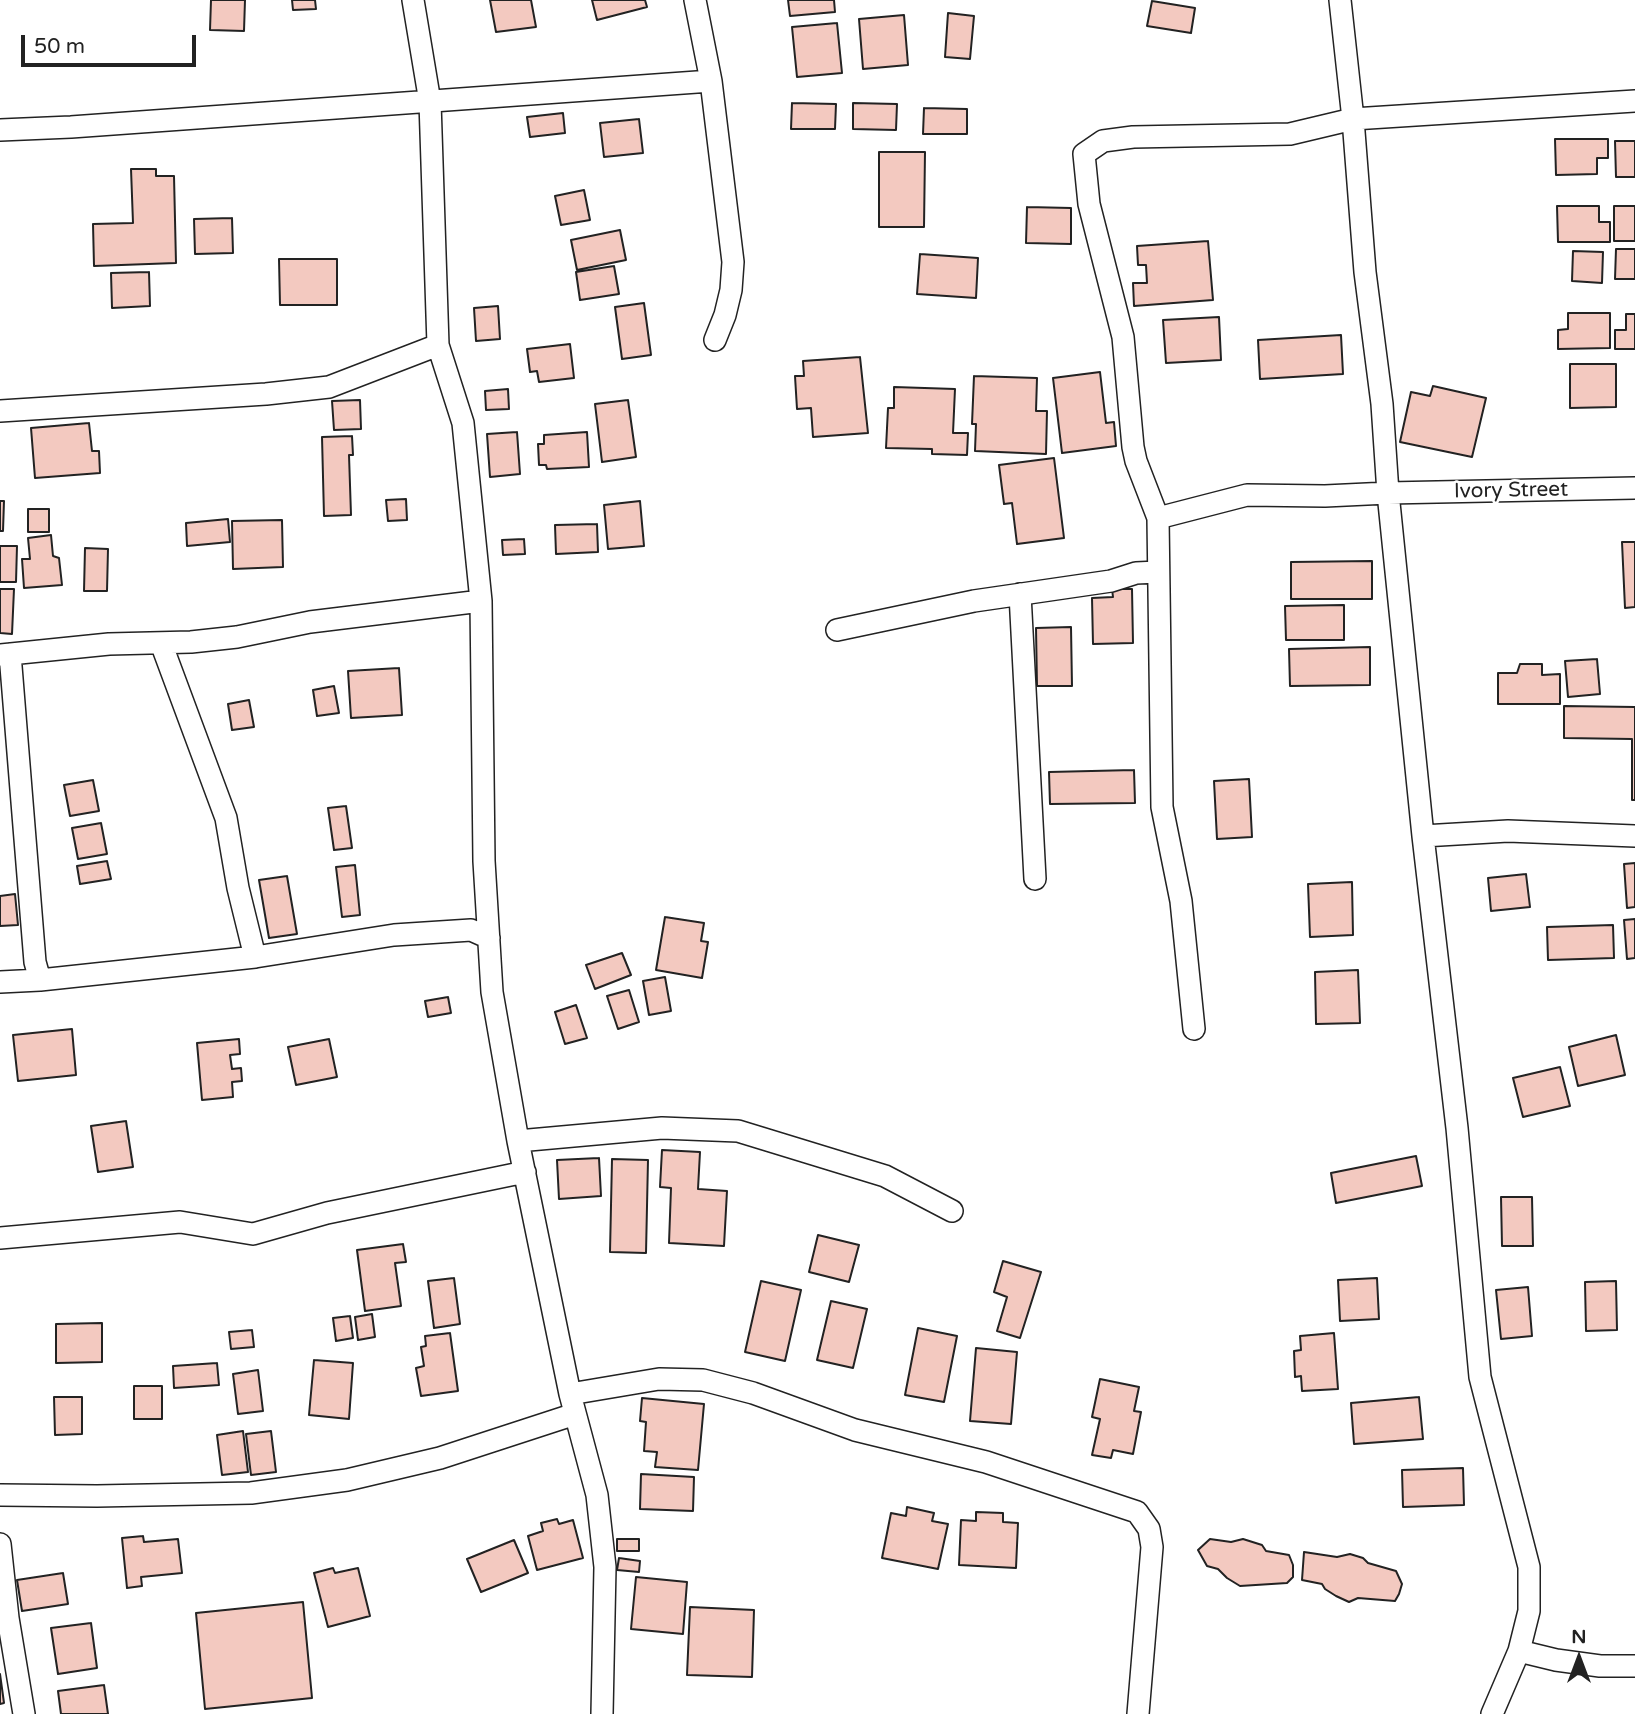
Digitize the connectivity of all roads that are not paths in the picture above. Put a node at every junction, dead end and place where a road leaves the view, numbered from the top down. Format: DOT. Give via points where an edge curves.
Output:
graph roads {
  1 [pos="412,0"];
  2 [pos="695,0"];
  3 [pos="1339,0"];
  4 [pos="711,81"];
  5 [pos="1635,101"];
  6 [pos="429,102"];
  7 [pos="1353,119"];
  8 [pos="0,130"];
  9 [pos="715,340"];
  10 [pos="438,345"];
  11 [pos="0,411"];
  12 [pos="1635,488"];
  13 [pos="1388,493"];
  14 [pos="1158,518"];
  15 [pos="1158,572"];
  16 [pos="1020,594"];
  17 [pos="481,601"];
  18 [pos="837,630"];
  19 [pos="161,643"];
  20 [pos="5,654"];
  21 [pos="1423,836"];
  22 [pos="1635,836"];
  23 [pos="1035,879"];
  24 [pos="489,938"];
  25 [pos="255,957"];
  26 [pos="40,980"];
  27 [pos="0,982"];
  28 [pos="1194,1029"];
  29 [pos="519,1141"];
  30 [pos="525,1172"];
  31 [pos="952,1211"];
  32 [pos="0,1238"];
  33 [pos="572,1404"];
  34 [pos="0,1495"];
  35 [pos="0,1544"];
  36 [pos="1519,1651"];
  37 [pos="1635,1666"];
  38 [pos="24,1714"];
  39 [pos="602,1714"];
  40 [pos="1138,1714"];
  41 [pos="1493,1714"];
  1 -- 6 [label="street"];
  2 -- 4 [label="street"];
  3 -- 7 [label="street"];
  4 -- 6 [label="street"];
  4 -- 9 [label="street" via="733,262 731,290"];
  5 -- 7 [label="street"];
  6 -- 8 [label="street"];
  6 -- 10 [label="street"];
  7 -- 13 [label="street"];
  7 -- 14 [label="street" via="1290,134 1133,137 1103,141 1084,154 1089,204 1122,337 1136,461"];
  10 -- 11 [label="street" via="329,387"];
  10 -- 17 [label="street" via="463,423"];
  12 -- 13 [label="street, Ivory Street"];
  13 -- 14 [label="street, Ivory Street" via="1247,495"];
  13 -- 21 [label="street"];
  14 -- 15 [label="street"];
  15 -- 16 [label="street"];
  15 -- 28 [label="street" via="1162,807 1181,901"];
  16 -- 18 [label="street"];
  16 -- 23 [label="street"];
  17 -- 19 [label="street" via="310,622 237,637"];
  17 -- 24 [label="street"];
  19 -- 20 [label="street"];
  19 -- 25 [label="street" via="226,818"];
  20 -- 26 [label="street"];
  21 -- 22 [label="street" via="1508,831"];
  21 -- 36 [label="street" via="1480,1377 1528,1567 1529,1611"];
  24 -- 25 [label="street" via="471,930 394,935"];
  24 -- 29 [label="street" via="492,992"];
  25 -- 26 [label="street"];
  26 -- 27 [label="street"];
  29 -- 30 [label="street"];
  29 -- 31 [label="street" via="662,1128 738,1131 885,1176"];
  30 -- 32 [label="street" via="327,1213 253,1234 180,1222"];
  30 -- 33 [label="street"];
  33 -- 34 [label="street" via="440,1458 347,1480 251,1493"];
  33 -- 39 [label="street" via="597,1495 605,1567"];
  33 -- 40 [label="street" via="659,1378 703,1380 855,1430 986,1462 1137,1512 1149,1530 1152,1547"];
  35 -- 38 [label="street"];
  36 -- 37 [label="street" via="1601,1666"];
  36 -- 41 [label="street"];
}
